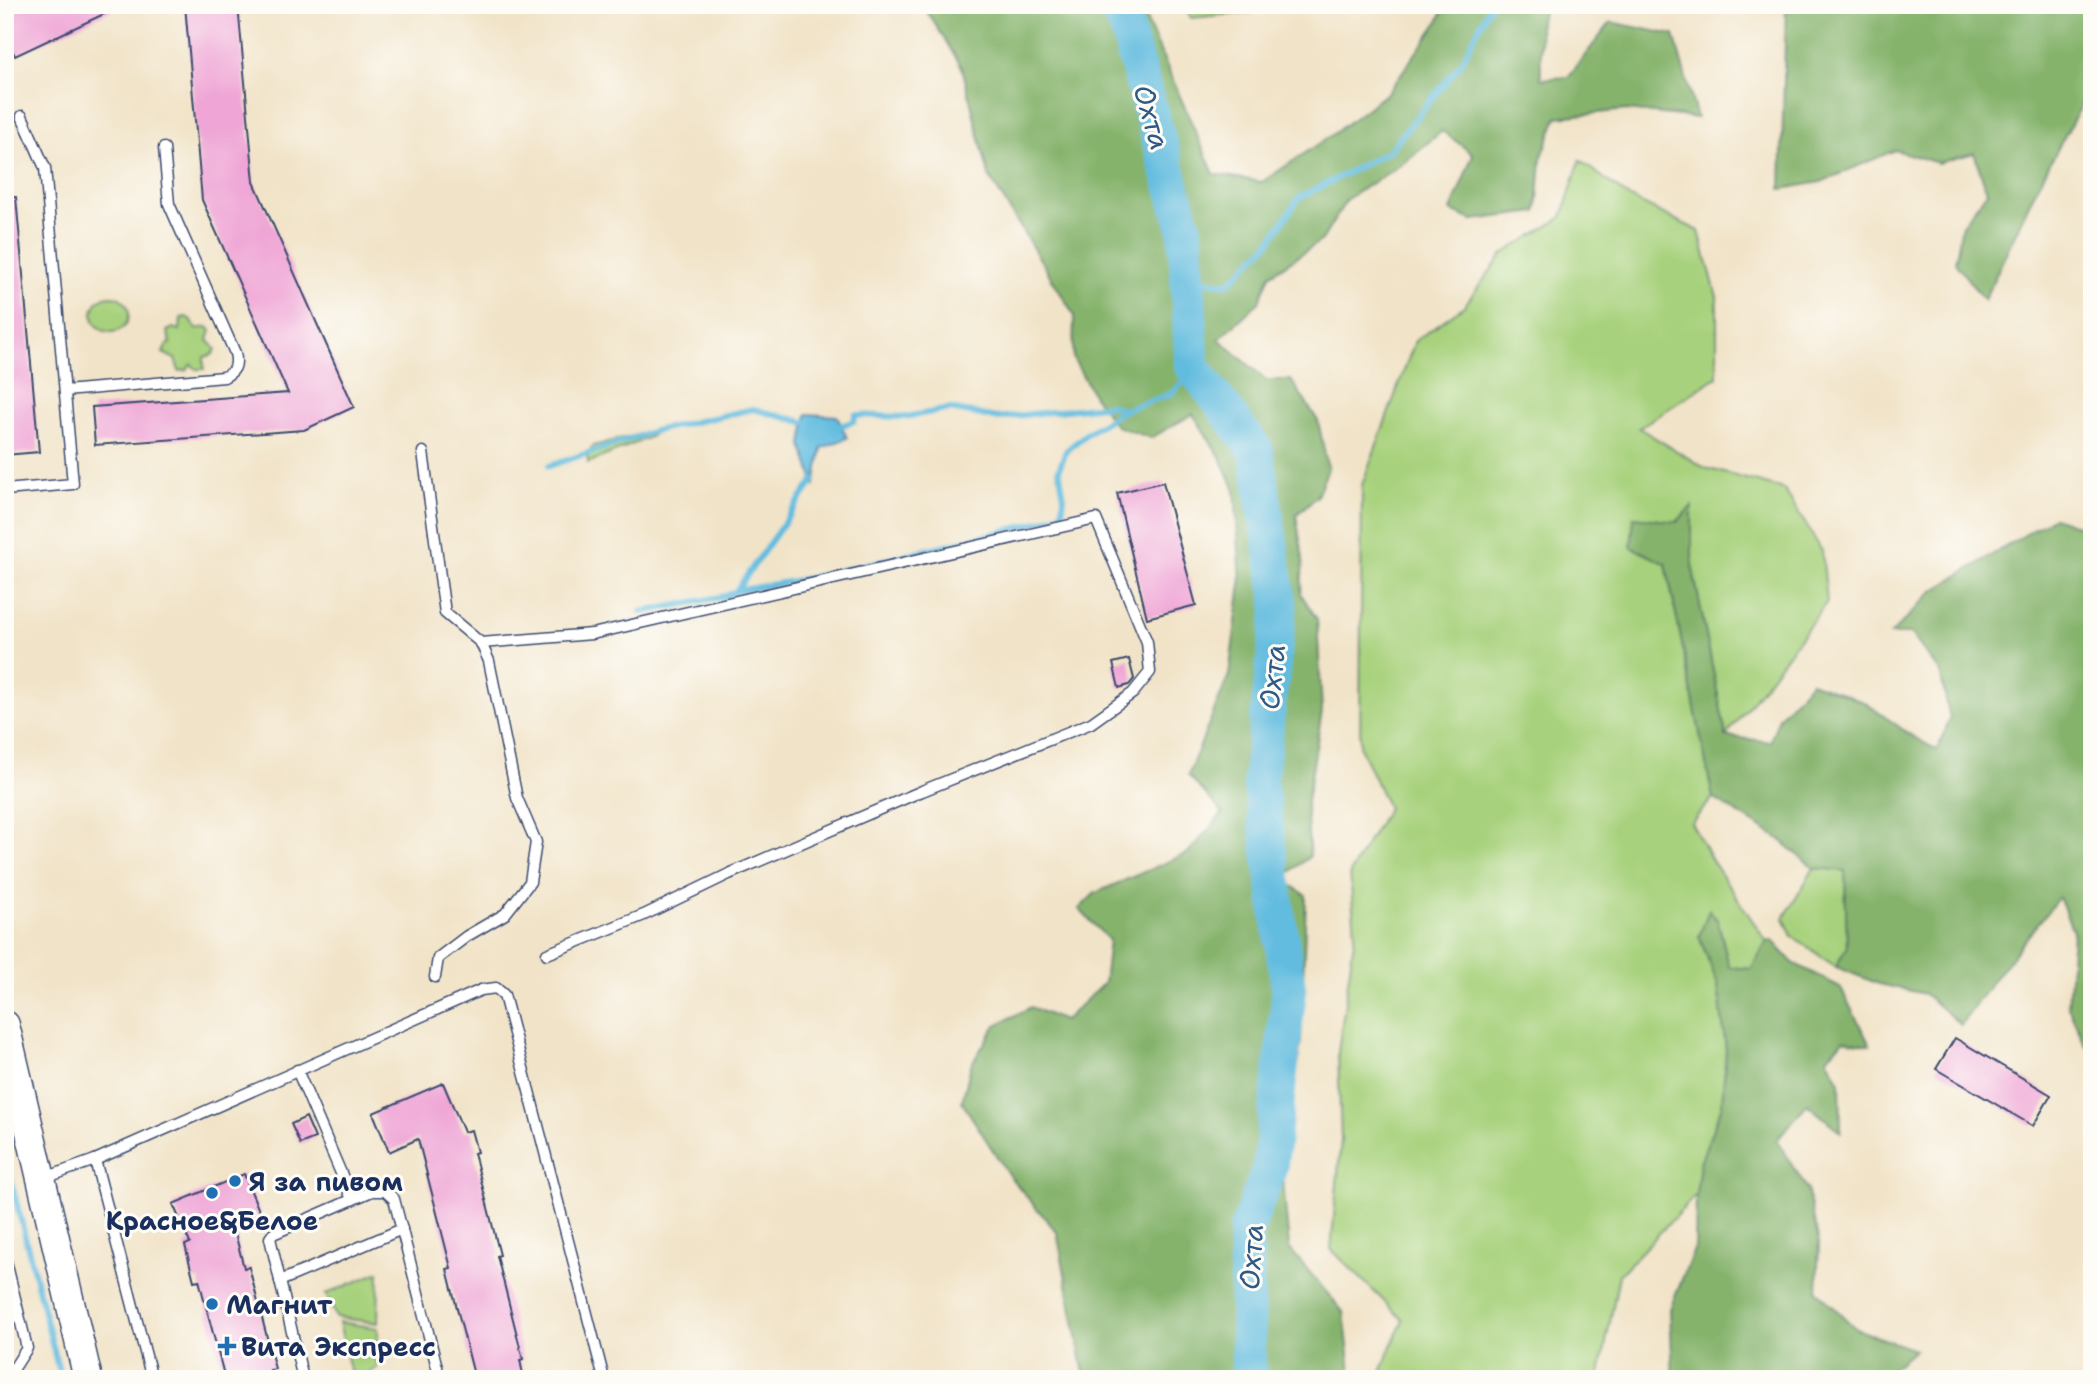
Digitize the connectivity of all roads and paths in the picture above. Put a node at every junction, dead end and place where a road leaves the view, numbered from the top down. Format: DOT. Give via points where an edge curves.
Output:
graph roads {
  1 [pos="22,116"];
  2 [pos="164,148"];
  3 [pos="65,391"];
  4 [pos="423,452"];
  5 [pos="5,490"];
  6 [pos="481,643"];
  7 [pos="548,954"];
  8 [pos="435,977"];
  9 [pos="5,1026"];
  10 [pos="297,1070"];
  11 [pos="96,1160"];
  12 [pos="42,1179"];
  13 [pos="352,1199"];
  14 [pos="402,1229"];
  15 [pos="5,1258"];
  16 [pos="280,1281"];
  17 [pos="7,1379"];
  18 [pos="88,1379"];
  19 [pos="152,1379"];
  20 [pos="303,1379"];
  21 [pos="440,1379"];
  22 [pos="604,1379"];
  1 -- 3 [label="lane" via="45,168"];
  2 -- 3 [label="lane" via="169,204 237,363 224,377"];
  3 -- 5 [label="lane" via="73,484"];
  4 -- 6 [label="lane" via="445,613"];
  6 -- 7 [label="lane" via="593,634 1096,519 1147,642 1150,671 1133,693 1091,723 922,791"];
  6 -- 8 [label="lane" via="489,661 517,798 536,842 530,882 505,914 438,958"];
  9 -- 12 [label="street"];
  10 -- 11 [label="lane"];
  10 -- 13 [label="lane"];
  10 -- 22 [label="lane" via="481,989 496,988 504,995"];
  11 -- 12 [label="lane"];
  11 -- 19 [label="lane"];
  12 -- 18 [label="street"];
  13 -- 14 [label="lane" via="385,1191 394,1199"];
  13 -- 16 [label="lane" via="273,1234 270,1238"];
  14 -- 16 [label="lane"];
  14 -- 21 [label="lane"];
  15 -- 17 [label="lane" via="27,1348"];
  16 -- 20 [label="lane"];
}
